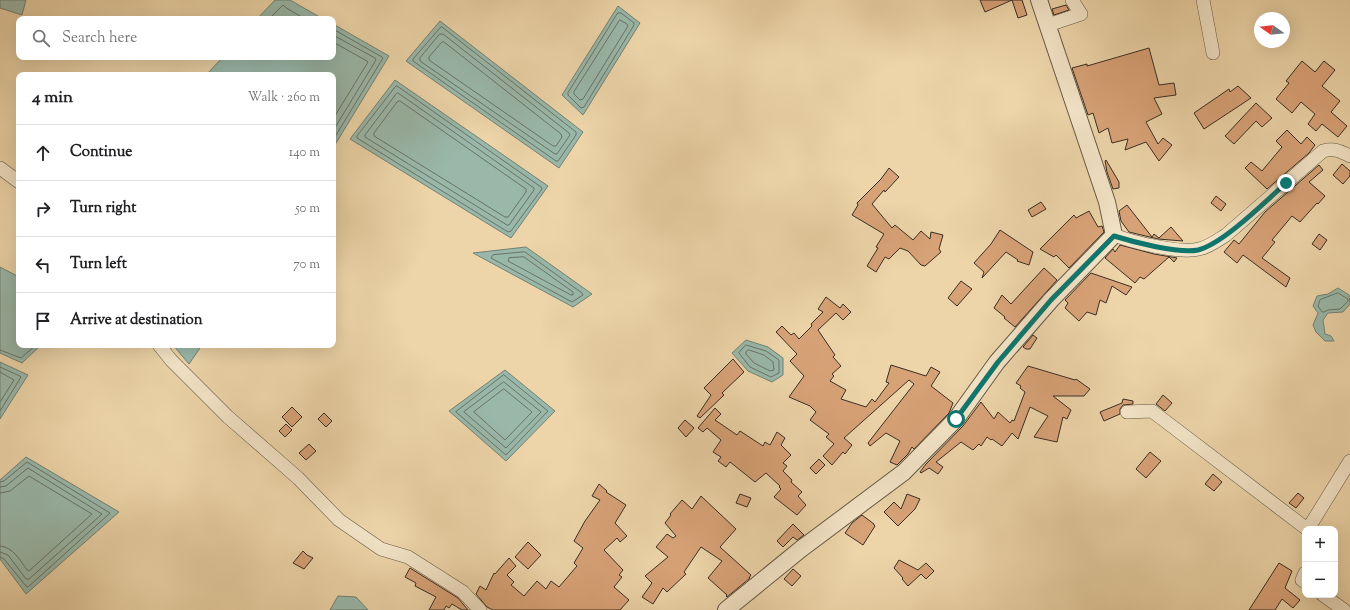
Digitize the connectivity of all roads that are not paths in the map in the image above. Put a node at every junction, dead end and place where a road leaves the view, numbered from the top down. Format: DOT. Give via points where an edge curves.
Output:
graph roads {
  1 [pos="1039,0"];
  2 [pos="1072,0"];
  3 [pos="1203,0"];
  4 [pos="1048,26"];
  5 [pos="1213,53"];
  6 [pos="1350,156"];
  7 [pos="0,168"];
  8 [pos="16,180"];
  9 [pos="1114,236"];
  10 [pos="161,348"];
  11 [pos="1127,412"];
  12 [pos="1350,461"];
  13 [pos="1304,526"];
  14 [pos="1310,526"];
  15 [pos="1327,598"];
  16 [pos="480,610"];
  17 [pos="726,610"];
  18 [pos="1344,610"];
  1 -- 4 [label="street"];
  2 -- 4 [label="street" via="1081,14"];
  3 -- 5 [label="street"];
  4 -- 9 [label="street" via="1107,202"];
  6 -- 9 [label="street" via="1338,150 1323,151 1226,235 1200,249 1170,248"];
  7 -- 8 [label="street"];
  9 -- 17 [label="street" via="1051,300 998,362 956,419 904,472"];
  10 -- 16 [label="street" via="228,417 298,478 339,520 381,549 408,557 463,592"];
  11 -- 13 [label="street" via="1152,411"];
  12 -- 14 [label="street"];
  15 -- 18 [label="street"];
}
